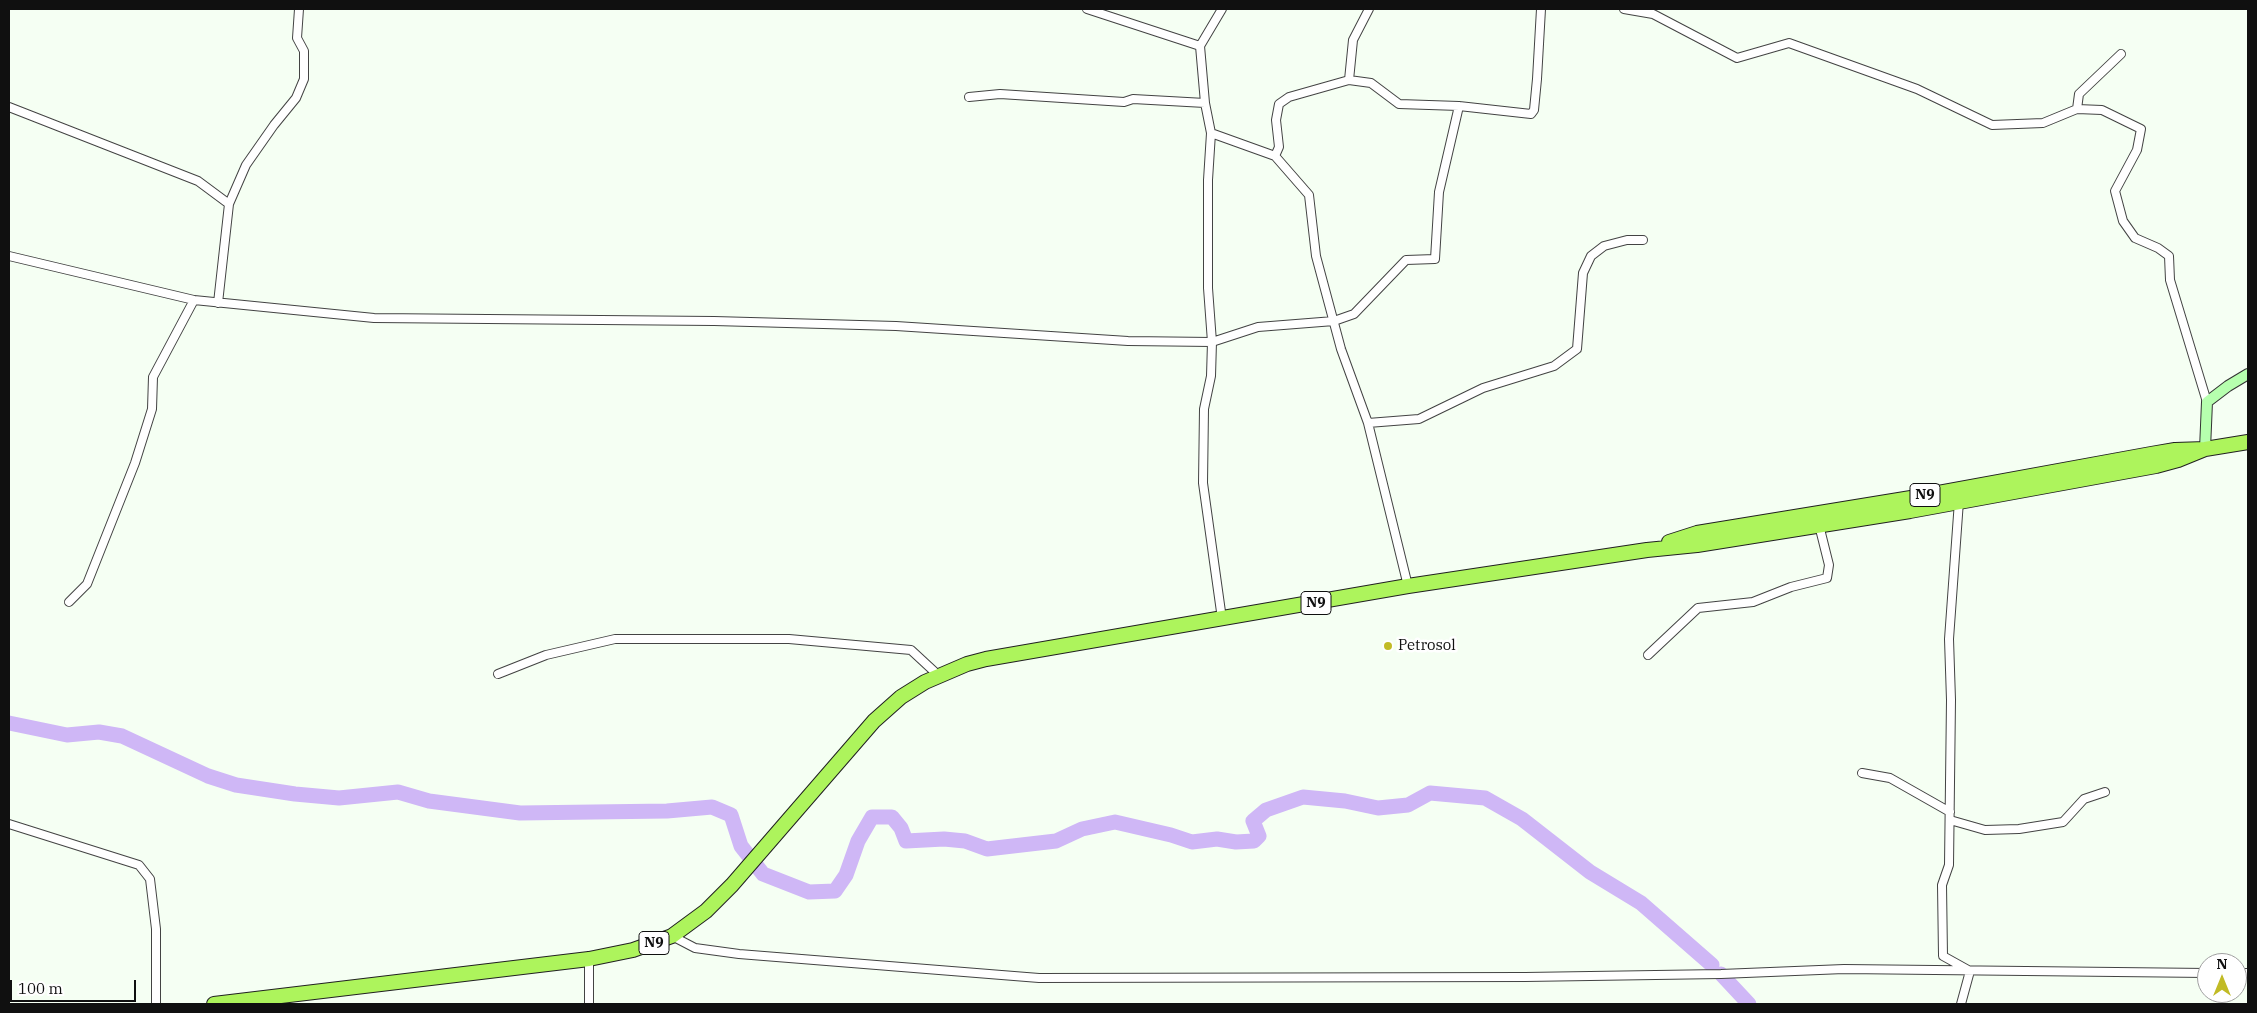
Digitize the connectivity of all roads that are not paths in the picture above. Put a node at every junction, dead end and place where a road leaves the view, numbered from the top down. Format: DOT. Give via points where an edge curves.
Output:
graph roads {
  1 [pos="298,9"];
  2 [pos="1088,9"];
  3 [pos="1222,9"];
  4 [pos="1369,9"];
  5 [pos="1541,9"];
  6 [pos="1624,9"];
  7 [pos="1200,46"];
  8 [pos="2121,54"];
  9 [pos="1349,80"];
  10 [pos="969,97"];
  11 [pos="1205,103"];
  12 [pos="1458,106"];
  13 [pos="9,107"];
  14 [pos="2077,109"];
  15 [pos="1211,133"];
  16 [pos="1275,156"];
  17 [pos="229,204"];
  18 [pos="1643,240"];
  19 [pos="9,256"];
  20 [pos="194,300"];
  21 [pos="218,303"];
  22 [pos="1334,321"];
  23 [pos="1212,342"];
  24 [pos="2248,374"];
  25 [pos="2207,402"];
  26 [pos="1368,424"];
  27 [pos="2248,442"];
  28 [pos="2205,450"];
  29 [pos="1959,501"];
  30 [pos="1819,525"];
  31 [pos="1647,550"];
  32 [pos="1408,586"];
  33 [pos="69,602"];
  34 [pos="1222,619"];
  35 [pos="1648,654"];
  36 [pos="498,674"];
  37 [pos="938,675"];
  38 [pos="1862,773"];
  39 [pos="2105,792"];
  40 [pos="1950,816"];
  41 [pos="9,824"];
  42 [pos="672,936"];
  43 [pos="589,959"];
  44 [pos="1970,971"];
  45 [pos="2197,972"];
  46 [pos="156,1004"];
  47 [pos="214,1004"];
  48 [pos="589,1004"];
  49 [pos="1961,1004"];
  1 -- 17 [label="street" via="297,38 304,51 304,79 296,98 246,165"];
  2 -- 7 [label="street"];
  3 -- 7 [label="street"];
  4 -- 9 [label="street" via="1353,40"];
  5 -- 12 [label="street" via="1537,79 1531,114"];
  6 -- 14 [label="street" via="1653,14 1737,58 1789,42 1917,89 1992,125 2043,123"];
  7 -- 11 [label="street"];
  8 -- 14 [label="street" via="2079,94"];
  9 -- 12 [label="street" via="1371,83 1399,104"];
  9 -- 16 [label="street" via="1289,97 1279,104 1276,120 1279,147"];
  10 -- 11 [label="street" via="1000,94 1124,102 1133,99"];
  11 -- 15 [label="street"];
  12 -- 22 [label="street" via="1439,192 1435,260 1406,260 1354,314"];
  13 -- 17 [label="street" via="198,181"];
  14 -- 25 [label="street" via="2102,110 2141,129 2137,150 2115,191 2123,221 2135,238 2169,256 2170,280"];
  15 -- 16 [label="street"];
  15 -- 23 [label="street" via="1208,288"];
  16 -- 22 [label="street" via="1309,195 1316,256"];
  17 -- 21 [label="street"];
  18 -- 26 [label="street" via="1604,246 1591,256 1583,273 1578,349 1554,366 1482,388 1419,419"];
  19 -- 20 [label="street"];
  20 -- 21 [label="street"];
  20 -- 33 [label="street" via="154,377 152,409 138,454 87,584"];
  21 -- 23 [label="street" via="374,318 723,321 896,326 1128,341"];
  22 -- 23 [label="street" via="1258,327"];
  22 -- 26 [label="street"];
  23 -- 34 [label="street" via="1211,376 1204,409 1203,482"];
  24 -- 25 [label="street"];
  25 -- 28 [label="street"];
  26 -- 32 [label="street"];
  27 -- 28 [label="highway, N9"];
  28 -- 29 [label="highway, N9" via="2156,466"];
  28 -- 31 [label="highway, N9" via="2175,450 1697,533"];
  29 -- 30 [label="highway, N9"];
  29 -- 40 [label="street" via="1949,639 1952,700"];
  30 -- 31 [label="highway, N9"];
  30 -- 35 [label="street" via="1829,565 1827,578 1791,587 1753,602 1698,608"];
  31 -- 32 [label="highway, N9"];
  32 -- 34 [label="highway, N9"];
  34 -- 37 [label="highway, N9" via="986,659"];
  36 -- 37 [label="street" via="546,655 614,639 789,639 911,650"];
  37 -- 42 [label="highway, N9" via="901,697 874,721 732,885 706,911"];
  38 -- 40 [label="street" via="1890,778"];
  39 -- 40 [label="street" via="2084,799 2064,822 2019,829 1986,830"];
  40 -- 44 [label="street" via="1949,865 1942,885 1943,956"];
  41 -- 46 [label="street" via="139,865 150,879 156,929"];
  42 -- 43 [label="highway, N9" via="632,950"];
  42 -- 44 [label="street" via="695,948 739,954 1039,978 1524,977 1844,969"];
  43 -- 47 [label="highway, N9"];
  43 -- 48 [label="street"];
  44 -- 45 [label="street"];
  44 -- 49 [label="street"];
}
